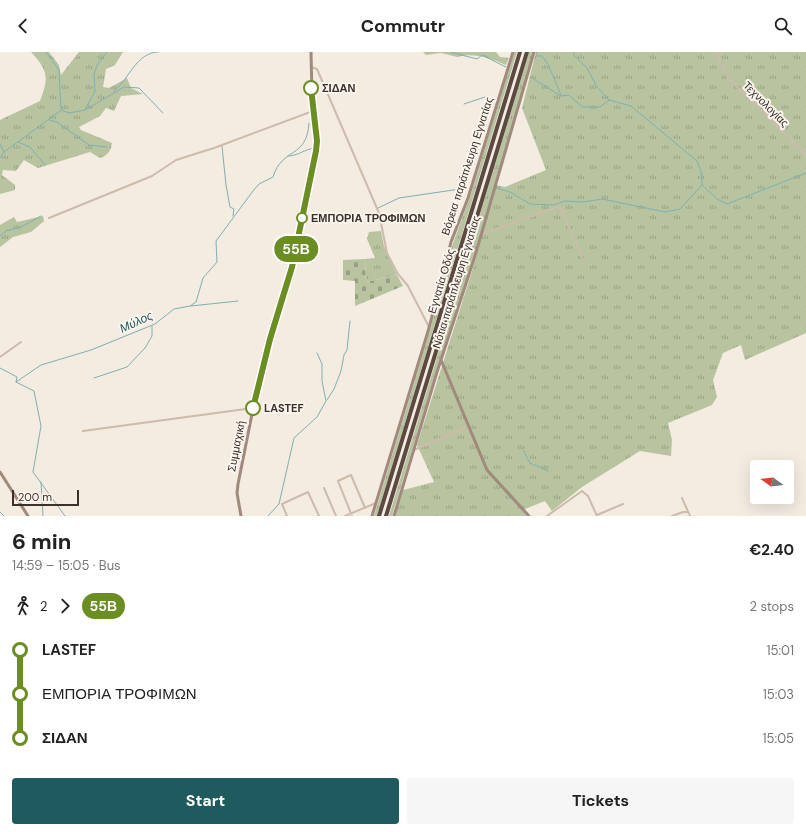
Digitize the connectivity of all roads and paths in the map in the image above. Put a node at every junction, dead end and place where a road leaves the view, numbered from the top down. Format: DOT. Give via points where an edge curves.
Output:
graph roads {
  1 [pos="311,52"];
  2 [pos="513,52"];
  3 [pos="520,52"];
  4 [pos="527,52"];
  5 [pos="534,52"];
  6 [pos="715,52"];
  7 [pos="722,52"];
  8 [pos="717,56"];
  9 [pos="312,67"];
  10 [pos="313,111"];
  11 [pos="806,156"];
  12 [pos="49,218"];
  13 [pos="480,234"];
  14 [pos="583,259"];
  15 [pos="429,328"];
  16 [pos="21,342"];
  17 [pos="0,357"];
  18 [pos="441,360"];
  19 [pos="253,408"];
  20 [pos="469,426"];
  21 [pos="83,431"];
  22 [pos="413,450"];
  23 [pos="0,472"];
  24 [pos="324,488"];
  25 [pos="682,498"];
  26 [pos="376,502"];
  27 [pos="623,504"];
  28 [pos="364,508"];
  29 [pos="688,512"];
  30 [pos="352,515"];
  31 [pos="28,516"];
  32 [pos="241,516"];
  33 [pos="287,516"];
  34 [pos="319,516"];
  35 [pos="336,516"];
  36 [pos="345,516"];
  37 [pos="372,516"];
  38 [pos="379,516"];
  39 [pos="386,516"];
  40 [pos="394,516"];
  41 [pos="529,516"];
  42 [pos="547,516"];
  43 [pos="596,516"];
  44 [pos="672,516"];
  45 [pos="690,516"];
  1 -- 9 [label="street, Συμμαχική"];
  2 -- 15 [label="street, Βόρεια παράπλευρη Εγνατίας" via="470,192 451,242"];
  3 -- 38 [label="highway, Εγνατία Οδός"];
  4 -- 39 [label="highway, Εγνατία Οδός"];
  5 -- 13 [label="street, Νότια παράπλευρη Εγνατίας"];
  6 -- 8 [label="street"];
  7 -- 8 [label="street"];
  8 -- 11 [label="street, Τεχνολογίας" via="728,78"];
  9 -- 10 [label="street, Συμμαχική"];
  9 -- 15 [label="street" via="317,69 379,213 387,253 408,286"];
  10 -- 12 [label="street" via="176,160 151,176"];
  10 -- 19 [label="street, Συμμαχική" via="316,151 292,267 270,339"];
  13 -- 14 [label="street" via="557,207 561,209"];
  13 -- 18 [label="street, Νότια παράπλευρη Εγνατίας"];
  15 -- 26 [label="street, Βόρεια παράπλευρη Εγνατίας"];
  16 -- 17 [label="street"];
  18 -- 20 [label="street"];
  18 -- 22 [label="street, Νότια παράπλευρη Εγνατίας"];
  19 -- 21 [label="street"];
  19 -- 32 [label="street, Συμμαχική" via="238,484"];
  20 -- 22 [label="street"];
  20 -- 41 [label="street" via="489,474"];
  22 -- 40 [label="street, Νότια παράπλευρη Εγνατίας"];
  23 -- 31 [label="street"];
  24 -- 35 [label="street"];
  25 -- 29 [label="street"];
  26 -- 28 [label="street"];
  26 -- 37 [label="street, Βόρεια παράπλευρη Εγνατίας"];
  27 -- 43 [label="street"];
  28 -- 30 [label="street"];
  28 -- 30 [label="street" via="351,475 338,481"];
  29 -- 44 [label="street"];
  29 -- 45 [label="street"];
  30 -- 36 [label="street"];
  33 -- 34 [label="street" via="282,504 308,492"];
  42 -- 43 [label="street" via="582,491 588,496"];
}
